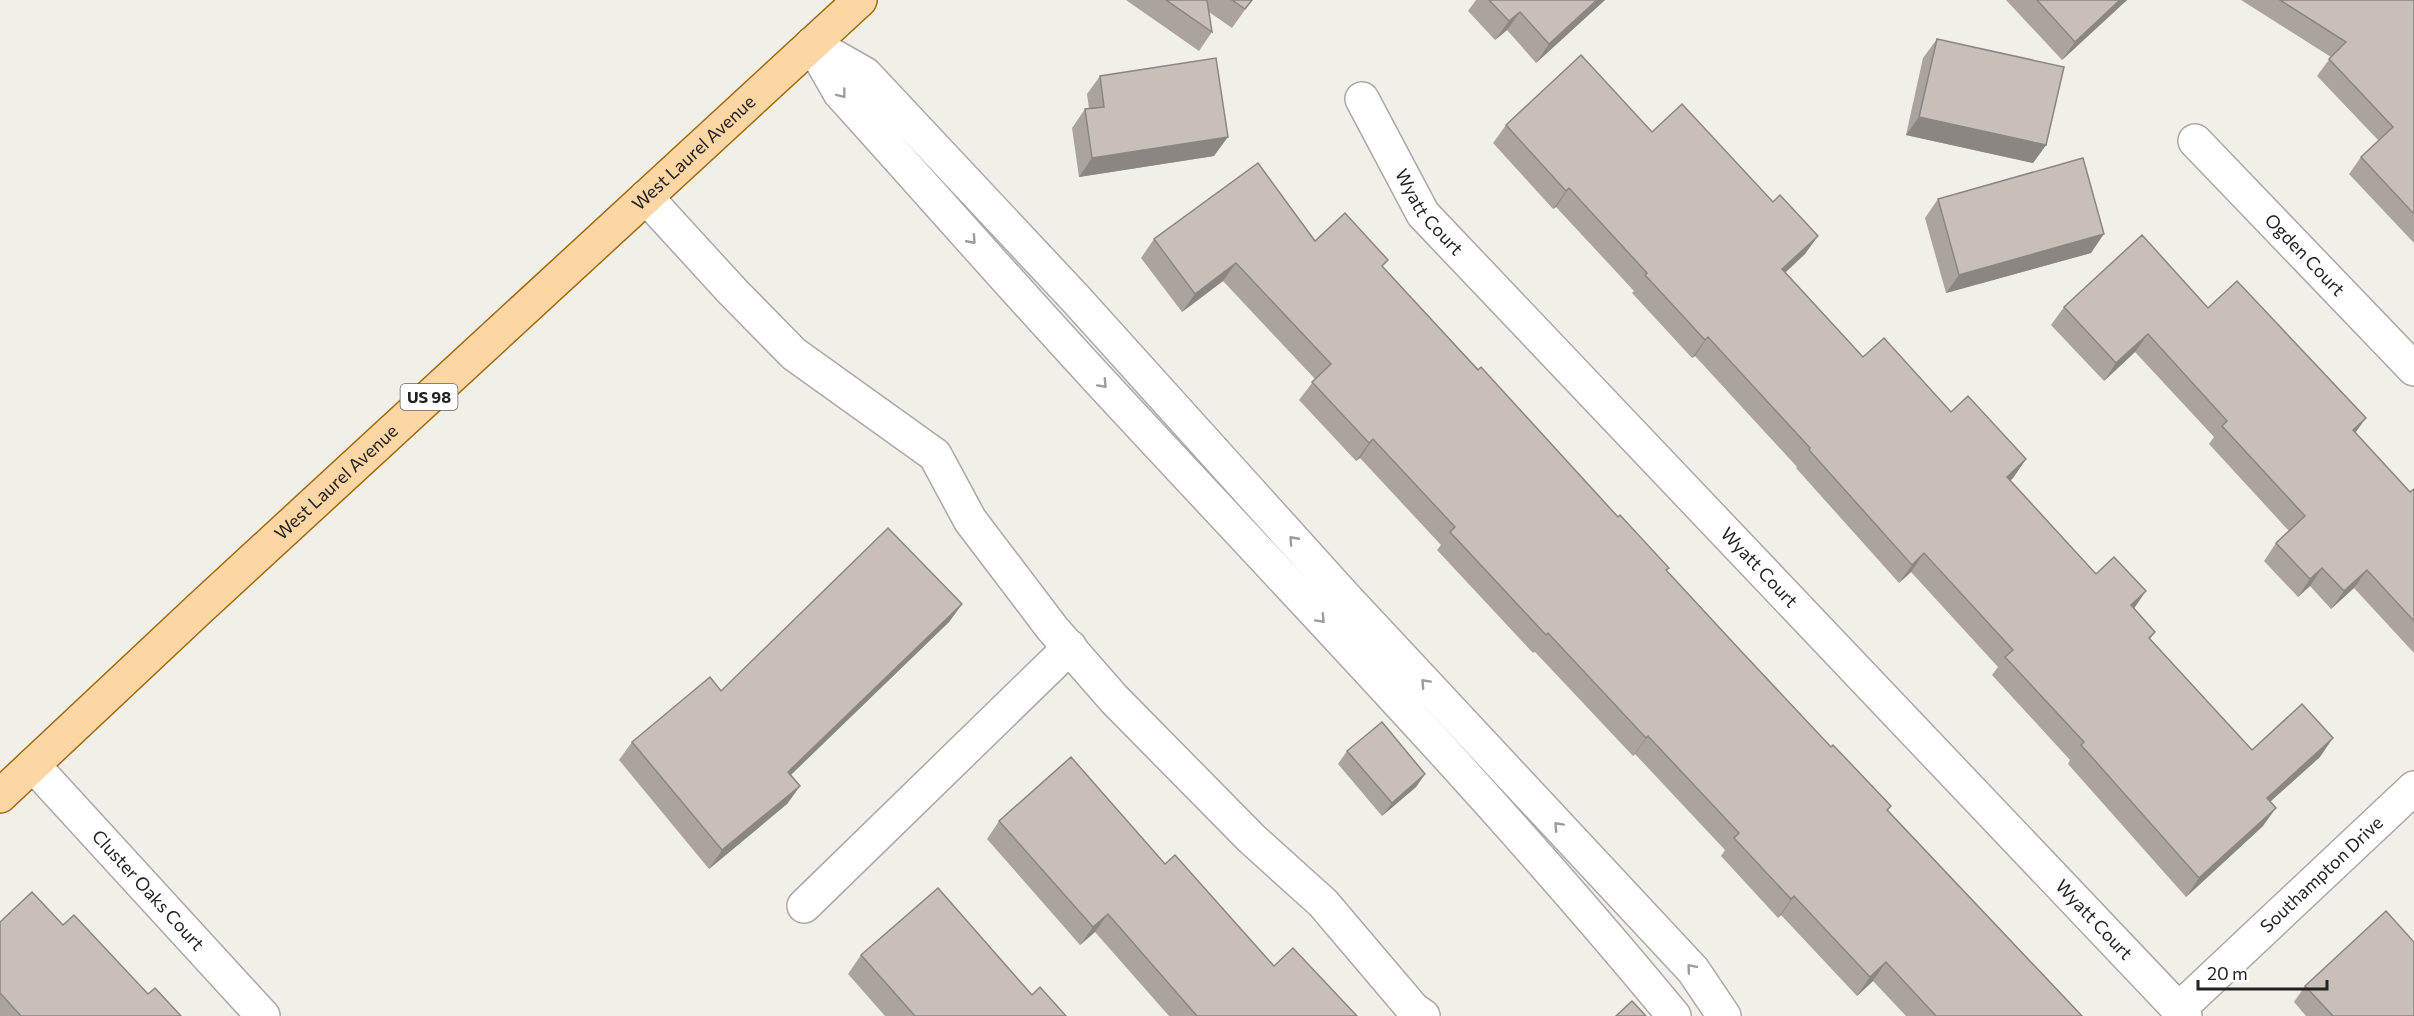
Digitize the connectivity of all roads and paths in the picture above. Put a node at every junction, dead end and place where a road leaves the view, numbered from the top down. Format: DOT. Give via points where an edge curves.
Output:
graph roads {
  1 [pos="860,0"];
  2 [pos="812,44"];
  3 [pos="1362,99"];
  4 [pos="2195,141"];
  5 [pos="646,197"];
  6 [pos="2414,369"];
  7 [pos="1070,647"];
  8 [pos="33,765"];
  9 [pos="2414,788"];
  10 [pos="0,795"];
  11 [pos="804,906"];
  12 [pos="2182,1013"];
  13 [pos="263,1016"];
  14 [pos="1423,1016"];
  15 [pos="1674,1016"];
  16 [pos="1724,1016"];
  1 -- 2 [label="main road, West Laurel Avenue / US 98"];
  2 -- 5 [label="main road, West Laurel Avenue / US 98"];
  2 -- 15 [label="street, one-way" via="840,93 1092,374 1437,743"];
  16 -- 2 [label="street, one-way" via="1693,970 865,74"];
  3 -- 12 [label="street, Wyatt Court" via="1424,214"];
  4 -- 6 [label="street, Ogden Court"];
  5 -- 7 [label="street" via="794,354 935,455 970,520"];
  5 -- 8 [label="main road, West Laurel Avenue / US 98"];
  7 -- 11 [label="street"];
  7 -- 14 [label="street" via="1114,699 1252,839 1323,903"];
  8 -- 10 [label="main road, West Laurel Avenue / US 98"];
  8 -- 13 [label="street, Cluster Oaks Court"];
  9 -- 12 [label="street, Southampton Drive"];
}
